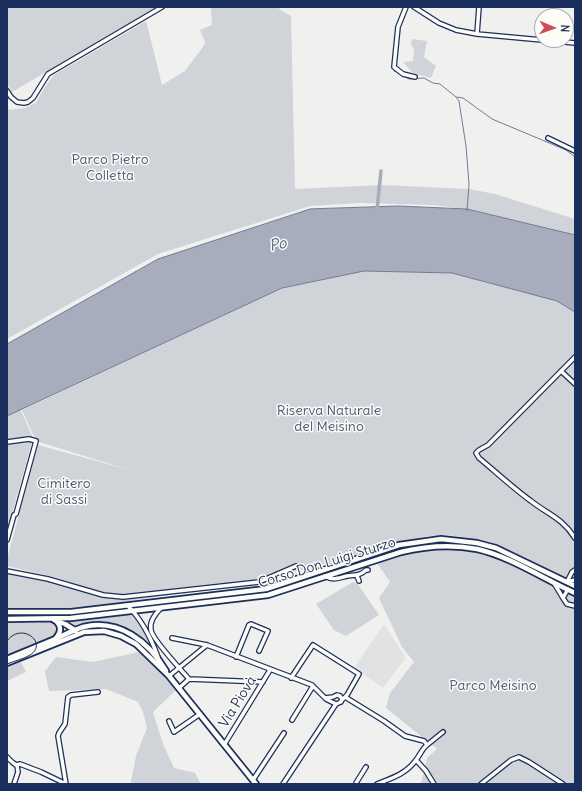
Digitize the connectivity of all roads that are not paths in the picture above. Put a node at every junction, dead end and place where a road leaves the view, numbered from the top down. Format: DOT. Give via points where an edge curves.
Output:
graph roads {
  1 [pos="162,7"];
  2 [pos="406,7"];
  3 [pos="414,7"];
  4 [pos="479,7"];
  5 [pos="477,34"];
  6 [pos="534,39"];
  7 [pos="415,77"];
  8 [pos="7,91"];
  9 [pos="548,138"];
  10 [pos="575,150"];
  11 [pos="575,357"];
  12 [pos="561,371"];
  13 [pos="575,384"];
  14 [pos="7,442"];
  15 [pos="575,538"];
  16 [pos="7,540"];
  17 [pos="296,566"];
  18 [pos="368,570"];
  19 [pos="575,570"];
  20 [pos="7,571"];
  21 [pos="325,576"];
  22 [pos="357,576"];
  23 [pos="575,580"];
  24 [pos="359,582"];
  25 [pos="567,582"];
  26 [pos="554,583"];
  27 [pos="575,586"];
  28 [pos="568,590"];
  29 [pos="575,593"];
  30 [pos="563,598"];
  31 [pos="128,606"];
  32 [pos="575,606"];
  33 [pos="161,608"];
  34 [pos="133,611"];
  35 [pos="7,612"];
  36 [pos="7,619"];
  37 [pos="53,619"];
  38 [pos="150,630"];
  39 [pos="74,631"];
  40 [pos="81,633"];
  41 [pos="149,635"];
  42 [pos="56,638"];
  43 [pos="155,638"];
  44 [pos="172,638"];
  45 [pos="207,646"];
  46 [pos="260,651"];
  47 [pos="158,657"];
  48 [pos="236,657"];
  49 [pos="7,659"];
  50 [pos="7,663"];
  51 [pos="180,668"];
  52 [pos="270,670"];
  53 [pos="169,676"];
  54 [pos="291,678"];
  55 [pos="189,679"];
  56 [pos="262,682"];
  57 [pos="313,686"];
  58 [pos="179,688"];
  59 [pos="98,692"];
  60 [pos="342,698"];
  61 [pos="334,701"];
  62 [pos="200,714"];
  63 [pos="292,720"];
  64 [pos="169,721"];
  65 [pos="443,732"];
  66 [pos="284,733"];
  67 [pos="427,744"];
  68 [pos="224,745"];
  69 [pos="7,756"];
  70 [pos="416,760"];
  71 [pos="19,767"];
  72 [pos="366,767"];
  73 [pos="254,782"];
  74 [pos="14,784"];
  75 [pos="66,784"];
  76 [pos="282,784"];
  77 [pos="357,784"];
  78 [pos="377,784"];
  79 [pos="434,784"];
  80 [pos="481,784"];
  81 [pos="563,784"];
  1 -- 8 [label="street" via="48,74 28,102 17,102"];
  2 -- 7 [label="street" via="398,27 394,67 403,74"];
  3 -- 5 [label="street" via="445,27"];
  4 -- 5 [label="street"];
  5 -- 6 [label="street"];
  9 -- 10 [label="street"];
  11 -- 12 [label="street"];
  12 -- 13 [label="street"];
  12 -- 15 [label="street" via="488,445 476,453 524,496 569,528"];
  14 -- 16 [label="street" via="29,439 36,441"];
  17 -- 20 [label="street" via="259,582 123,597 103,595"];
  18 -- 22 [label="street"];
  19 -- 25 [label="street"];
  21 -- 22 [label="street" via="330,579"];
  21 -- 26 [label="main road, Corso Don Luigi Sturzo" via="400,552 441,546 476,549 495,555"];
  21 -- 33 [label="main road, Corso Don Luigi Sturzo" via="268,595"];
  22 -- 24 [label="street"];
  23 -- 25 [label="street"];
  25 -- 27 [label="main road, Corso Don Luigi Sturzo"];
  25 -- 31 [label="main road, Corso Don Luigi Sturzo" via="496,548 441,539 399,545 266,589"];
  26 -- 28 [label="main road, Corso Don Luigi Sturzo"];
  26 -- 30 [label="street"];
  28 -- 29 [label="main road, Corso Don Luigi Sturzo"];
  28 -- 30 [label="street"];
  30 -- 32 [label="street" via="567,604"];
  31 -- 34 [label="street"];
  31 -- 35 [label="main road, Corso Don Luigi Sturzo" via="71,612"];
  33 -- 34 [label="main road, Corso Don Luigi Sturzo"];
  33 -- 38 [label="street" via="155,614"];
  34 -- 37 [label="main road, Corso Don Luigi Sturzo"];
  34 -- 41 [label="street"];
  36 -- 37 [label="main road, Corso Don Luigi Sturzo"];
  37 -- 39 [label="main road"];
  37 -- 42 [label="main road" via="60,628"];
  38 -- 41 [label="street"];
  38 -- 43 [label="street"];
  39 -- 40 [label="main road"];
  39 -- 42 [label="main road"];
  39 -- 47 [label="main road" via="98,625 119,628 139,639"];
  40 -- 50 [label="main road"];
  40 -- 53 [label="main road" via="104,631 121,636 136,644"];
  41 -- 43 [label="street"];
  41 -- 47 [label="street"];
  42 -- 49 [label="main road"];
  43 -- 51 [label="street"];
  44 -- 45 [label="street"];
  45 -- 48 [label="street"];
  45 -- 51 [label="street"];
  46 -- 48 [label="street" via="268,631 251,624"];
  47 -- 53 [label="main road"];
  48 -- 52 [label="street"];
  51 -- 53 [label="street"];
  51 -- 55 [label="street"];
  52 -- 54 [label="street"];
  52 -- 56 [label="street, Via Piovà"];
  53 -- 58 [label="main road"];
  54 -- 57 [label="street"];
  54 -- 60 [label="street" via="313,645 359,674"];
  55 -- 56 [label="street"];
  55 -- 58 [label="street"];
  56 -- 68 [label="street, Via Piovà"];
  57 -- 61 [label="street" via="324,698"];
  57 -- 63 [label="street"];
  58 -- 62 [label="main road"];
  59 -- 75 [label="street" via="70,695 68,698 65,724 58,736"];
  60 -- 61 [label="street" via="339,703"];
  60 -- 61 [label="street" via="337,695"];
  60 -- 67 [label="street" via="405,736"];
  61 -- 76 [label="street"];
  62 -- 64 [label="street" via="174,732"];
  62 -- 68 [label="main road"];
  65 -- 67 [label="street"];
  66 -- 73 [label="street"];
  67 -- 70 [label="street"];
  68 -- 73 [label="main road"];
  69 -- 71 [label="street"];
  70 -- 78 [label="street" via="404,773"];
  70 -- 79 [label="street"];
  71 -- 74 [label="street"];
  71 -- 75 [label="street" via="47,774"];
  72 -- 77 [label="street"];
  80 -- 81 [label="street" via="511,760 519,757"];
}
